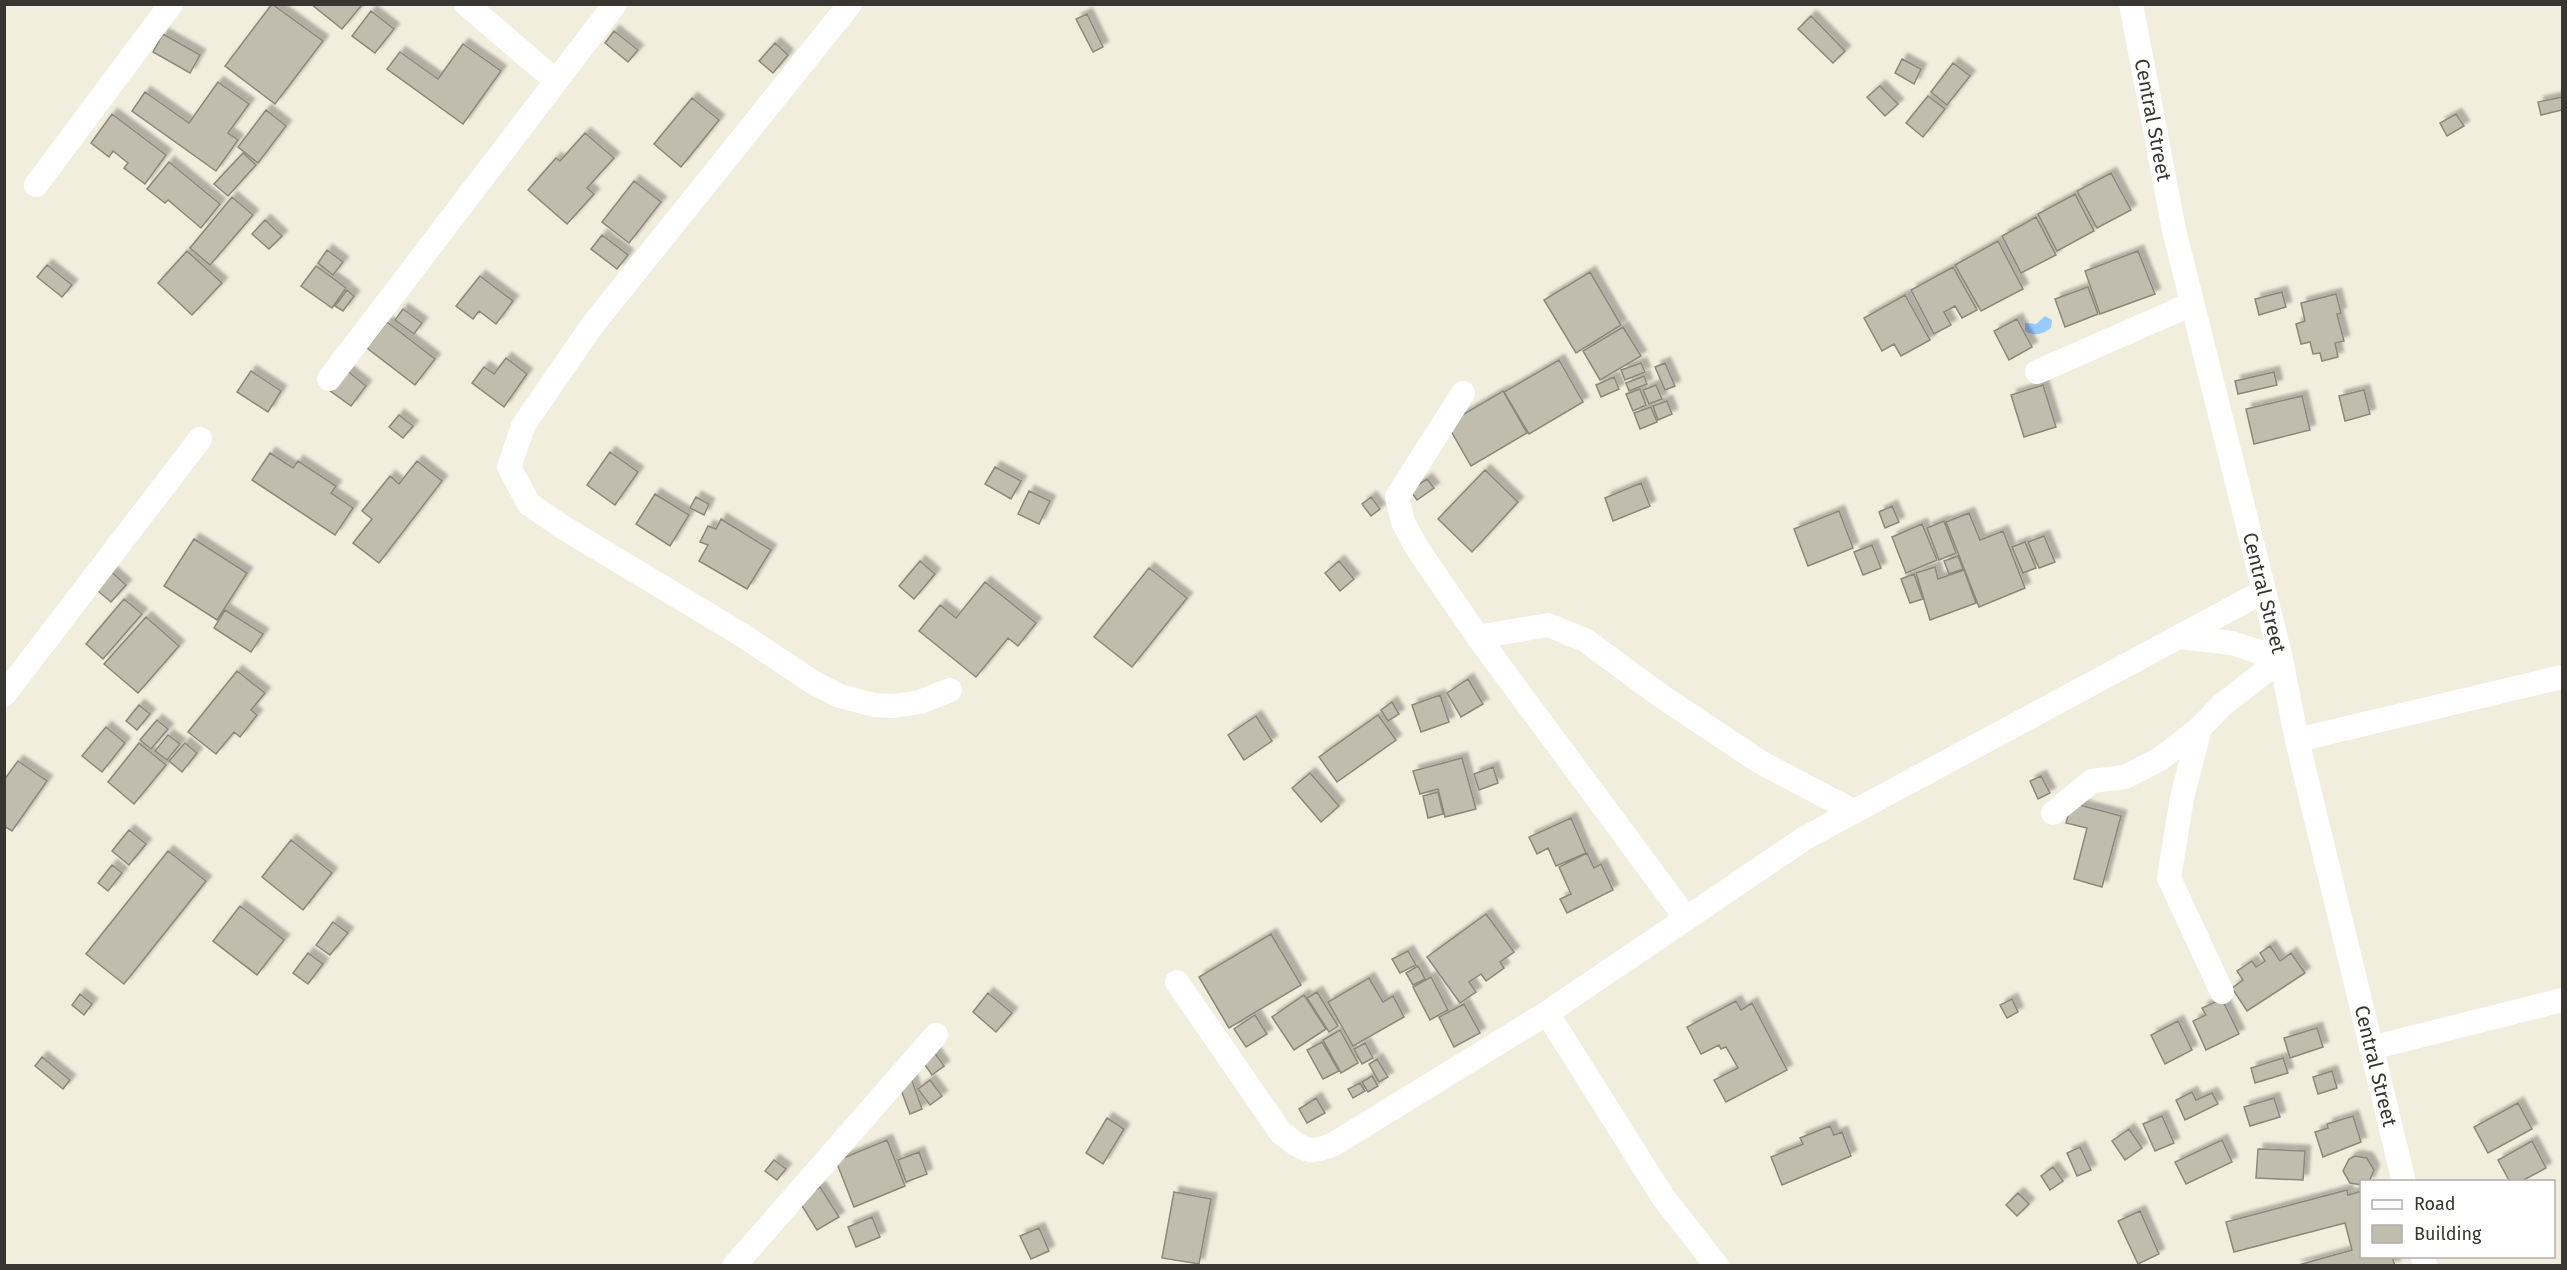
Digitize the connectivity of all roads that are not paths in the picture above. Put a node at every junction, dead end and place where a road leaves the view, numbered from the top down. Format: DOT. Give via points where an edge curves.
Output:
graph roads {
  1 [pos="171,4"];
  2 [pos="466,4"];
  3 [pos="615,4"];
  4 [pos="850,4"];
  5 [pos="2132,4"];
  6 [pos="556,81"];
  7 [pos="36,185"];
  8 [pos="2192,304"];
  9 [pos="2037,372"];
  10 [pos="329,379"];
  11 [pos="1463,393"];
  12 [pos="200,439"];
  13 [pos="2264,591"];
  14 [pos="1478,637"];
  15 [pos="2180,637"];
  16 [pos="2281,659"];
  17 [pos="2562,677"];
  18 [pos="950,690"];
  19 [pos="4,695"];
  20 [pos="2200,728"];
  21 [pos="2297,740"];
  22 [pos="1853,811"];
  23 [pos="2053,813"];
  24 [pos="1686,918"];
  25 [pos="1177,982"];
  26 [pos="2222,992"];
  27 [pos="2562,1000"];
  28 [pos="1547,1013"];
  29 [pos="936,1035"];
  30 [pos="2371,1048"];
  31 [pos="2404,1180"];
  32 [pos="734,1266"];
  33 [pos="1717,1266"];
  1 -- 7 [label="street"];
  2 -- 6 [label="street"];
  3 -- 6 [label="street"];
  4 -- 18 [label="street" via="591,327 522,426 509,467 529,504 814,683 840,696 874,705 920,702"];
  5 -- 8 [label="street, Central Street" via="2174,230"];
  6 -- 10 [label="street"];
  8 -- 9 [label="street"];
  8 -- 13 [label="street, Central Street"];
  11 -- 14 [label="street" via="1397,497 1403,522 1418,548"];
  12 -- 19 [label="street"];
  13 -- 15 [label="street"];
  13 -- 16 [label="street, Central Street"];
  14 -- 22 [label="street" via="1548,625 1585,640 1760,762"];
  14 -- 24 [label="street"];
  15 -- 16 [label="street" via="2232,643"];
  15 -- 22 [label="street"];
  16 -- 20 [label="street" via="2221,706"];
  16 -- 21 [label="street, Central Street"];
  17 -- 21 [label="street"];
  20 -- 23 [label="street" via="2160,759 2125,777 2092,781"];
  20 -- 26 [label="street" via="2182,798 2169,879"];
  21 -- 30 [label="street, Central Street"];
  22 -- 24 [label="street" via="1805,838"];
  24 -- 28 [label="street"];
  25 -- 28 [label="street" via="1281,1133 1301,1148 1317,1152"];
  27 -- 30 [label="street"];
  28 -- 33 [label="street" via="1663,1197"];
  29 -- 32 [label="street"];
  30 -- 31 [label="street, Central Street"];
}
